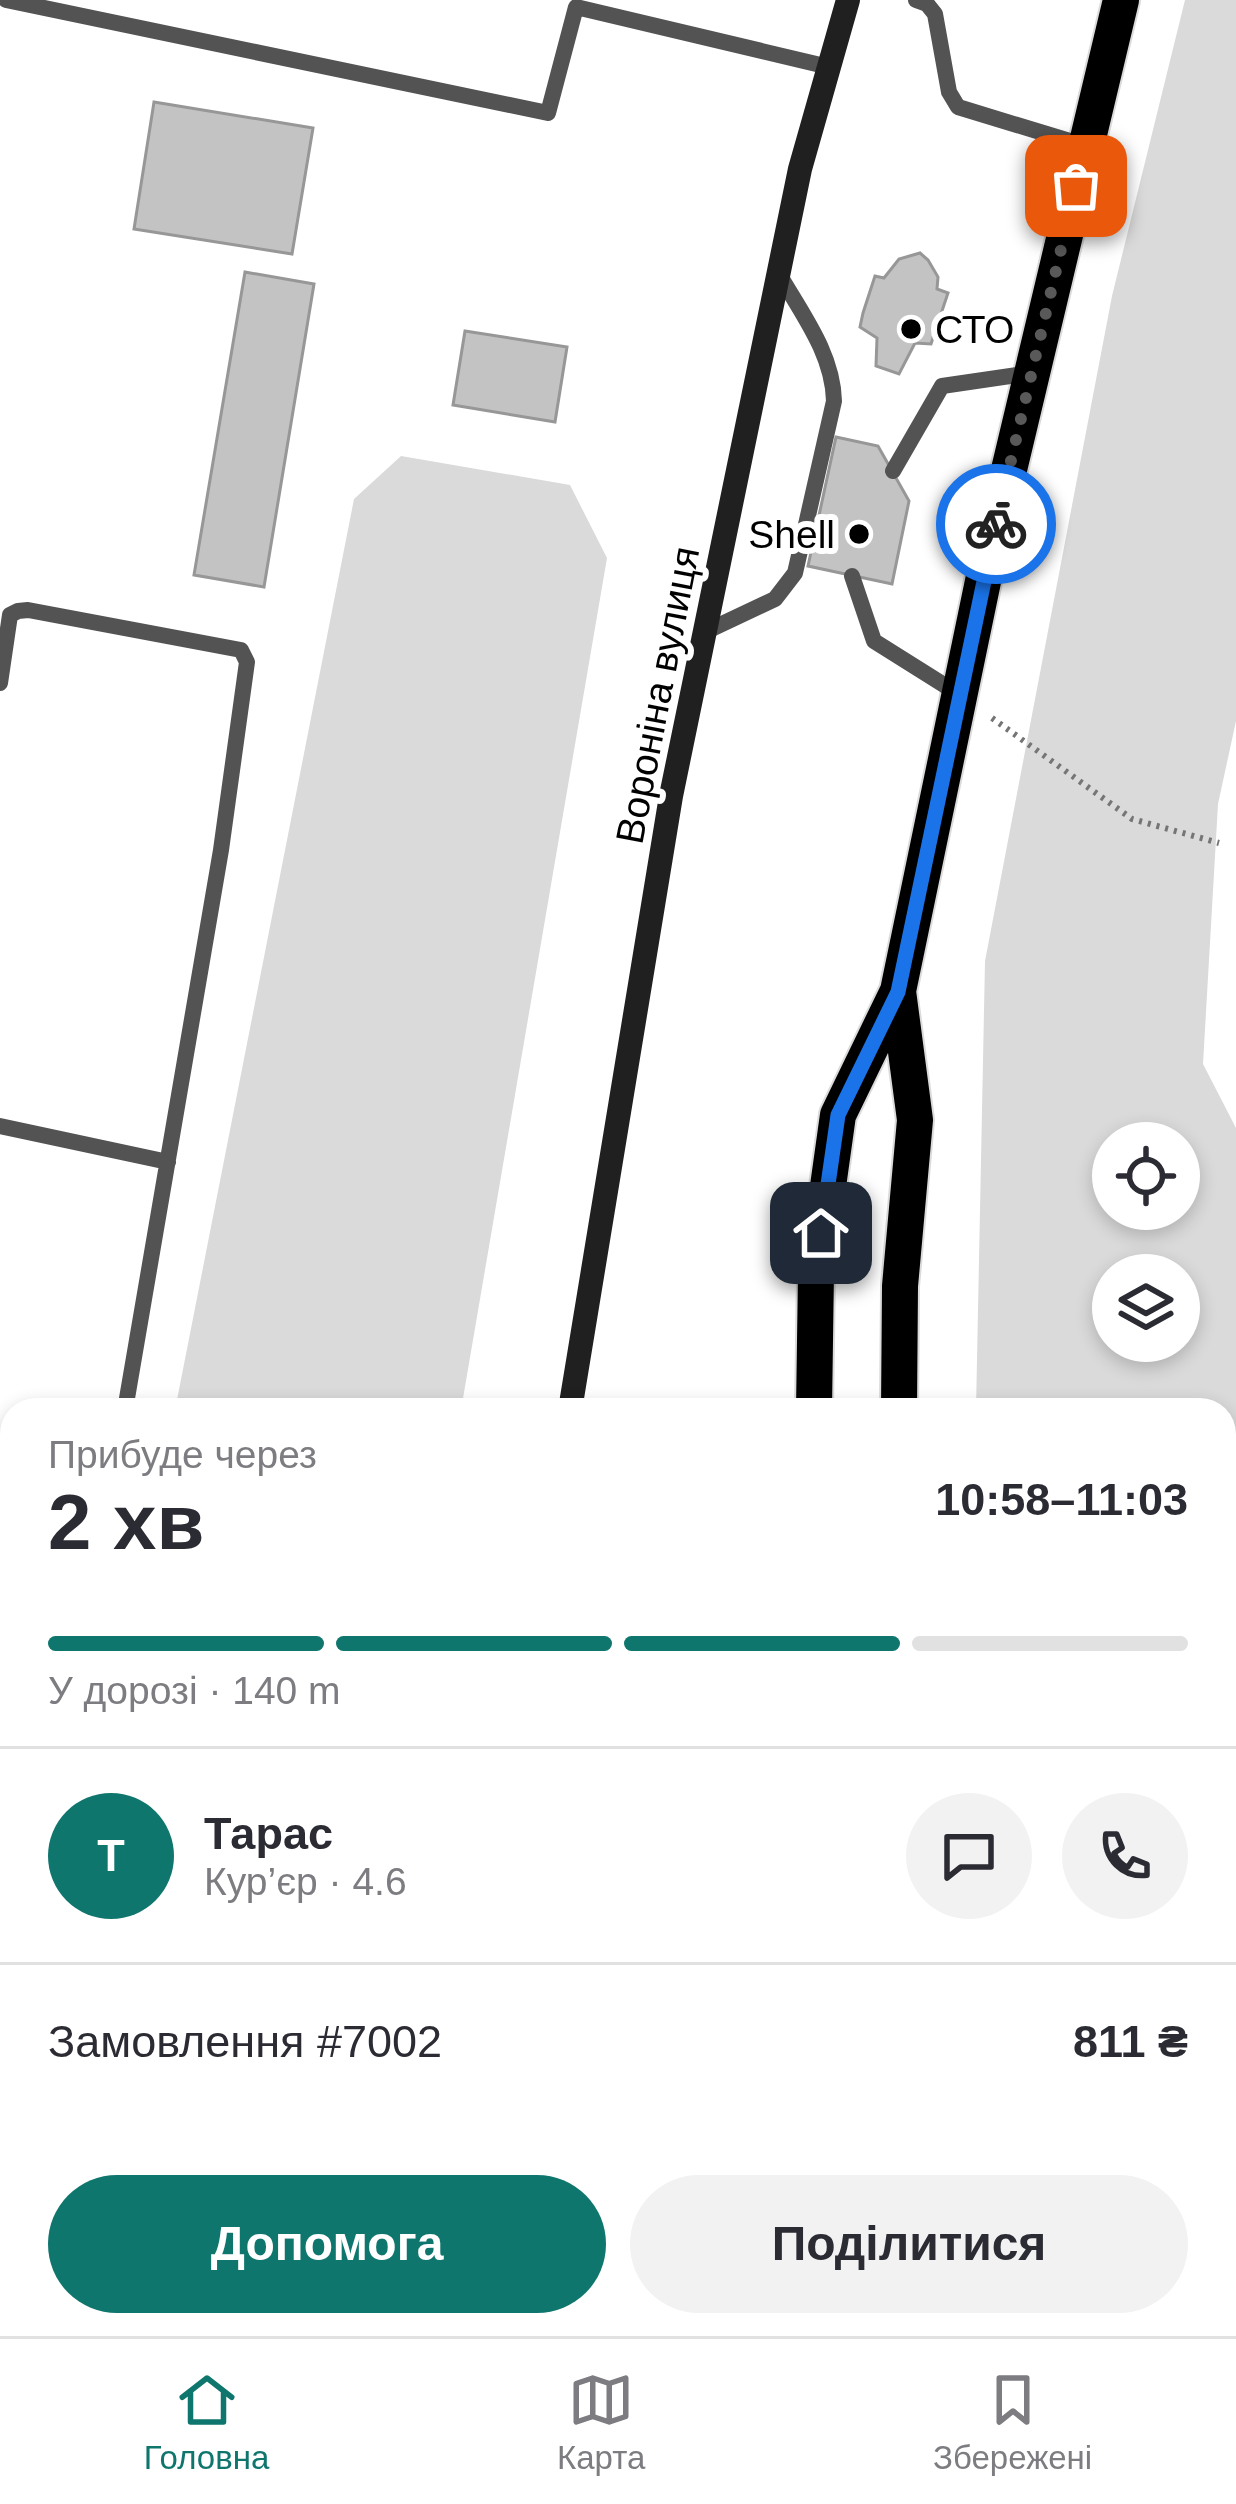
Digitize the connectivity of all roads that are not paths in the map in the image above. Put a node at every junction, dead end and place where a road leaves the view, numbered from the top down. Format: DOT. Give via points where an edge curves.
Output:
graph roads {
  1 [pos="5,0"];
  2 [pos="848,0"];
  3 [pos="916,0"];
  4 [pos="1121,0"];
  5 [pos="830,67"];
  6 [pos="1086,146"];
  7 [pos="779,274"];
  8 [pos="1032,373"];
  9 [pos="893,471"];
  10 [pos="852,576"];
  11 [pos="705,632"];
  12 [pos="0,682"];
  13 [pos="960,695"];
  14 [pos="898,992"];
  15 [pos="0,1126"];
  16 [pos="168,1162"];
  17 [pos="127,1398"];
  18 [pos="572,1398"];
  19 [pos="814,1398"];
  20 [pos="899,1398"];
  1 -- 5 [label="lane" via="548,113 576,7"];
  2 -- 5 [label="street, Вороніна вулиця"];
  3 -- 6 [label="lane" via="935,14 958,107"];
  4 -- 6 [label="highway"];
  5 -- 7 [label="street, Вороніна вулиця"];
  6 -- 8 [label="highway"];
  7 -- 11 [label="street, Вороніна вулиця"];
  7 -- 11 [label="lane" via="828,362 834,401 795,573 775,598"];
  8 -- 9 [label="lane" via="942,386"];
  8 -- 13 [label="highway"];
  10 -- 13 [label="lane" via="874,640"];
  11 -- 18 [label="street, Вороніна вулиця"];
  12 -- 16 [label="lane" via="10,615 18,610 246,656"];
  13 -- 14 [label="highway"];
  14 -- 19 [label="highway" via="838,1115 816,1272"];
  14 -- 20 [label="highway" via="915,1120"];
  15 -- 16 [label="lane"];
  16 -- 17 [label="lane"];
}
